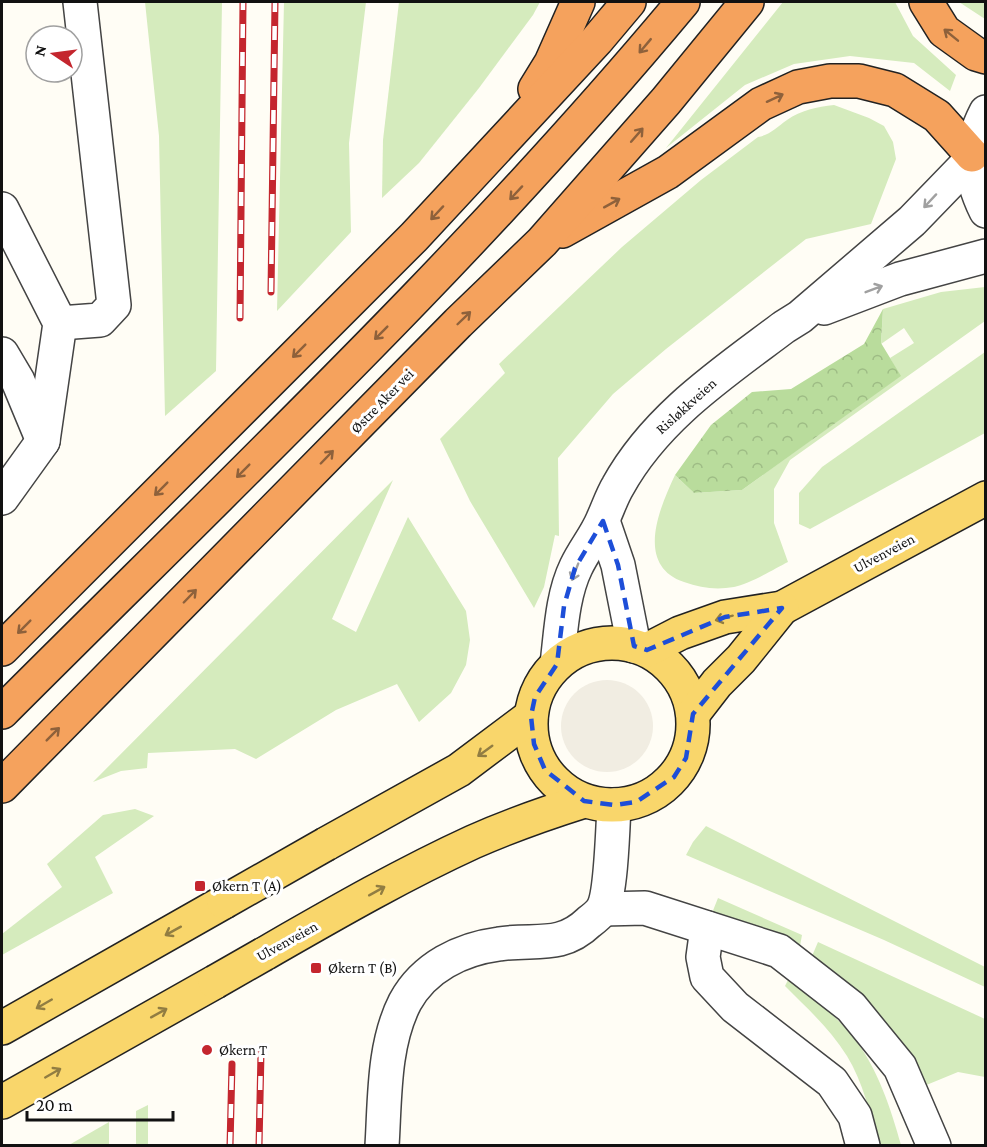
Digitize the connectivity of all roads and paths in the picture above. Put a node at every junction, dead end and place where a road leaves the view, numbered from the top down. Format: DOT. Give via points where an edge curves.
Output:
graph roads {
  1 [pos="80,2"];
  2 [pos="578,2"];
  3 [pos="629,2"];
  4 [pos="683,2"];
  5 [pos="747,2"];
  6 [pos="926,2"];
  7 [pos="986,57"];
  8 [pos="986,112"];
  9 [pos="506,139"];
  10 [pos="972,157"];
  11 [pos="2,209"];
  12 [pos="986,211"];
  13 [pos="543,242"];
  14 [pos="986,256"];
  15 [pos="800,317"];
  16 [pos="60,323"];
  17 [pos="2,354"];
  18 [pos="43,441"];
  19 [pos="2,498"];
  20 [pos="986,498"];
  21 [pos="603,521"];
  22 [pos="782,608"];
  23 [pos="640,648"];
  24 [pos="2,649"];
  25 [pos="557,664"];
  26 [pos="2,712"];
  27 [pos="693,714"];
  28 [pos="531,716"];
  29 [pos="2,786"];
  30 [pos="599,803"];
  31 [pos="603,909"];
  32 [pos="707,928"];
  33 [pos="2,1028"];
  34 [pos="2,1102"];
  35 [pos="382,1146"];
  36 [pos="863,1146"];
  37 [pos="934,1146"];
  1 -- 16 [label="street" via="114,305 100,320"];
  2 -- 9 [label="highway" via="551,63"];
  3 -- 9 [label="highway"];
  4 -- 26 [label="highway, one-way" via="623,74 450,264"];
  13 -- 5 [label="highway, Østre Aker vei, one-way"];
  7 -- 6 [label="highway, one-way" via="944,31"];
  8 -- 10 [label="street" via="977,129"];
  9 -- 24 [label="highway, one-way" via="414,237"];
  10 -- 12 [label="street" via="974,187"];
  13 -- 10 [label="highway, one-way" via="668,172 761,104 798,87 859,81 895,90 937,116"];
  10 -- 15 [label="street, Risløkkveien, one-way" via="912,221"];
  11 -- 16 [label="street"];
  29 -- 13 [label="highway, Østre Aker vei, one-way" via="458,323"];
  15 -- 14 [label="street, Risløkkveien, one-way" via="900,279"];
  15 -- 21 [label="street, Risløkkveien" via="684,404 660,428 617,486"];
  16 -- 18 [label="street"];
  17 -- 18 [label="street"];
  18 -- 19 [label="street"];
  20 -- 22 [label="main road, Ulvenveien"];
  21 -- 23 [label="street"];
  21 -- 25 [label="street, Risløkkveien, one-way" via="575,568 564,606"];
  22 -- 23 [label="main road, Ulvenveien, one-way" via="725,616"];
  22 -- 27 [label="main road, Ulvenveien"];
  23 -- 25 [label="main road" via="614,643 593,645"];
  23 -- 27 [label="main road, Ulvenveien" via="672,669 686,690"];
  25 -- 28 [label="main road" via="544,679"];
  27 -- 30 [label="main road, Ulvenveien" via="686,758 674,777 657,792 636,802"];
  28 -- 30 [label="main road" via="534,744 545,770 565,790"];
  28 -- 33 [label="main road, one-way, bridge" via="459,770"];
  30 -- 31 [label="street" via="607,891"];
  34 -- 30 [label="main road, Ulvenveien, one-way, bridge" via="387,885 518,823"];
  31 -- 32 [label="street" via="645,908"];
  31 -- 35 [label="street" via="572,936 471,950 444,961 423,977 405,1002 388,1057"];
  32 -- 36 [label="street" via="703,957 707,977 735,1007 832,1082 855,1116"];
  32 -- 37 [label="street" via="779,951 852,1006 900,1067"];
}
